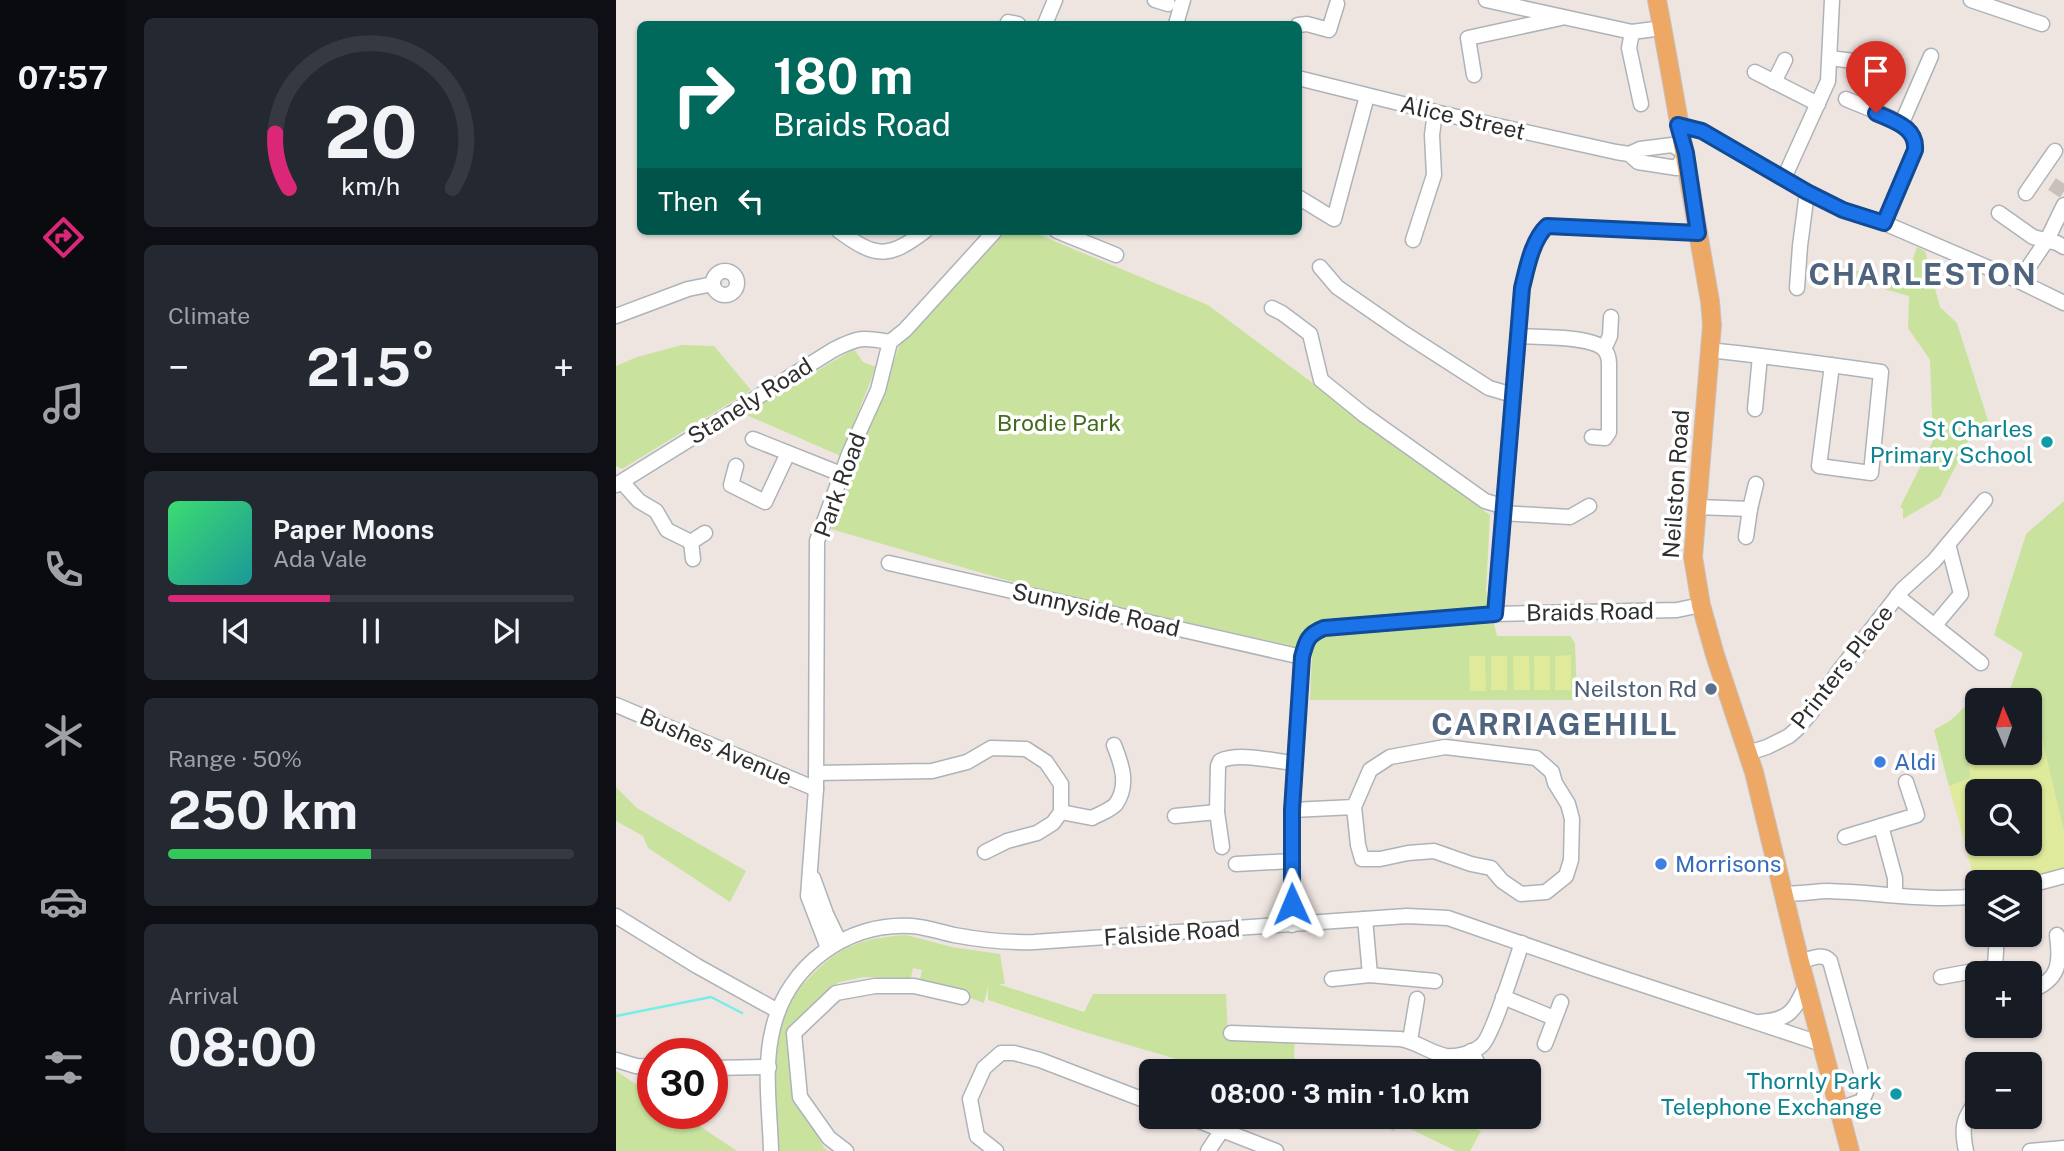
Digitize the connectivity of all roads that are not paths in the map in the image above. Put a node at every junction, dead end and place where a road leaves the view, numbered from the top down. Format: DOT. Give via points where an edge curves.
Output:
graph roads {
  1 [pos="1055,0"];
  2 [pos="1183,0"];
  3 [pos="1486,0"];
  4 [pos="1657,0"];
  5 [pos="1832,0"];
  6 [pos="1971,0"];
  7 [pos="1337,4"];
  8 [pos="1566,17"];
  9 [pos="1046,21"];
  10 [pos="1177,21"];
  11 [pos="2042,24"];
  12 [pos="1302,25"];
  13 [pos="1662,28"];
  14 [pos="1632,32"];
  15 [pos="1931,56"];
  16 [pos="1830,58"];
  17 [pos="1785,60"];
  18 [pos="1755,72"];
  19 [pos="1474,75"];
  20 [pos="1302,79"];
  21 [pos="1888,80"];
  22 [pos="1774,82"];
  23 [pos="1367,96"];
  24 [pos="1846,99"];
  25 [pos="1641,104"];
  26 [pos="1818,104"];
  27 [pos="1435,112"];
  28 [pos="1678,125"];
  29 [pos="1901,125"];
  30 [pos="2055,151"];
  31 [pos="1686,153"];
  32 [pos="2039,175"];
  33 [pos="1784,177"];
  34 [pos="2053,184"];
  35 [pos="1807,192"];
  36 [pos="2026,193"];
  37 [pos="1302,199"];
  38 [pos="2064,205"];
  39 [pos="1999,213"];
  40 [pos="1884,223"];
  41 [pos="1698,233"];
  42 [pos="844,235"];
  43 [pos="919,235"];
  44 [pos="989,235"];
  45 [pos="1066,235"];
  46 [pos="1413,240"];
  47 [pos="2047,240"];
  48 [pos="2064,247"];
  49 [pos="1116,255"];
  50 [pos="1320,267"];
  51 [pos="2019,281"];
  52 [pos="713,284"];
  53 [pos="1797,288"];
  54 [pos="2064,303"];
  55 [pos="1272,309"];
  56 [pos="616,316"];
  57 [pos="1611,317"];
  58 [pos="1518,336"];
  59 [pos="890,342"];
  60 [pos="1604,349"];
  61 [pos="1709,350"];
  62 [pos="1760,356"];
  63 [pos="1832,365"];
  64 [pos="1513,395"];
  65 [pos="1755,409"];
  66 [pos="1592,437"];
  67 [pos="753,439"];
  68 [pos="788,453"];
  69 [pos="736,466"];
  70 [pos="841,474"];
  71 [pos="619,484"];
  72 [pos="1756,484"];
  73 [pos="1985,500"];
  74 [pos="1589,506"];
  75 [pos="1697,507"];
  76 [pos="1750,509"];
  77 [pos="1502,510"];
  78 [pos="705,533"];
  79 [pos="1746,537"];
  80 [pos="691,542"];
  81 [pos="1948,544"];
  82 [pos="693,559"];
  83 [pos="890,563"];
  84 [pos="1897,596"];
  85 [pos="1701,605"];
  86 [pos="1495,614"];
  87 [pos="1935,625"];
  88 [pos="1302,657"];
  89 [pos="1981,663"];
  90 [pos="616,705"];
  91 [pos="1114,745"];
  92 [pos="1748,753"];
  93 [pos="1294,763"];
  94 [pos="816,774"];
  95 [pos="1906,782"];
  96 [pos="816,789"];
  97 [pos="1354,807"];
  98 [pos="1292,810"];
  99 [pos="1061,812"];
  100 [pos="1217,812"];
  101 [pos="1175,816"];
  102 [pos="1881,826"];
  103 [pos="1845,837"];
  104 [pos="1222,847"];
  105 [pos="985,852"];
  106 [pos="1292,862"];
  107 [pos="1236,864"];
  108 [pos="2064,876"];
  109 [pos="2042,882"];
  110 [pos="1784,893"];
  111 [pos="1895,895"];
  112 [pos="1965,897"];
  113 [pos="616,916"];
  114 [pos="1365,919"];
  115 [pos="1293,925"];
  116 [pos="2057,935"];
  117 [pos="1522,943"];
  118 [pos="834,945"];
  119 [pos="1800,962"];
  120 [pos="1370,975"];
  121 [pos="1965,975"];
  122 [pos="1941,978"];
  123 [pos="1332,979"];
  124 [pos="1435,982"];
  125 [pos="1806,985"];
  126 [pos="2042,986"];
  127 [pos="962,997"];
  128 [pos="1503,997"];
  129 [pos="1417,999"];
  130 [pos="1561,1002"];
  131 [pos="778,1012"];
  132 [pos="1554,1018"];
  133 [pos="1755,1023"];
  134 [pos="1231,1033"];
  135 [pos="1410,1040"];
  136 [pos="1545,1044"];
  137 [pos="1822,1044"];
  138 [pos="1471,1051"];
  139 [pos="1475,1059"];
  140 [pos="616,1060"];
  141 [pos="637,1066"];
  142 [pos="769,1067"];
  143 [pos="728,1068"];
  144 [pos="1139,1098"];
  145 [pos="1839,1108"];
  146 [pos="1965,1117"];
  147 [pos="1222,1130"];
  148 [pos="2064,1148"];
  149 [pos="771,1151"];
  150 [pos="846,1151"];
  151 [pos="996,1151"];
  152 [pos="1208,1151"];
  153 [pos="1276,1151"];
  154 [pos="1850,1151"];
  155 [pos="1966,1151"];
  156 [pos="2029,1151"];
  1 -- 9 [label="street"];
  2 -- 10 [label="street"];
  3 -- 8 [label="street"];
  4 -- 13 [label="main road, Neilston Road"];
  5 -- 16 [label="street"];
  6 -- 11 [label="street"];
  7 -- 12 [label="street" via="1329,30"];
  8 -- 14 [label="street"];
  8 -- 19 [label="street" via="1468,38"];
  13 -- 14 [label="street"];
  13 -- 28 [label="main road, Neilston Road"];
  14 -- 25 [label="street" via="1629,48"];
  15 -- 29 [label="street"];
  16 -- 21 [label="street" via="1861,62 1885,72"];
  16 -- 26 [label="street" via="1828,81"];
  17 -- 22 [label="street"];
  18 -- 22 [label="street"];
  20 -- 23 [label="street, Alice Street"];
  22 -- 26 [label="street"];
  23 -- 27 [label="street, Alice Street"];
  23 -- 37 [label="street" via="1334,219"];
  24 -- 29 [label="street"];
  26 -- 33 [label="street"];
  27 -- 31 [label="street, Alice Street" via="1629,154 1638,162 1676,168"];
  27 -- 46 [label="street" via="1434,175"];
  28 -- 31 [label="main road, Neilston Road"];
  28 -- 33 [label="street" via="1702,131"];
  29 -- 40 [label="street" via="1913,136 1915,150"];
  30 -- 32 [label="street"];
  31 -- 41 [label="main road, Neilston Road"];
  32 -- 34 [label="street"];
  32 -- 36 [label="street"];
  33 -- 35 [label="street"];
  35 -- 40 [label="street"];
  35 -- 53 [label="street"];
  38 -- 47 [label="street"];
  39 -- 47 [label="street" via="2034,237"];
  40 -- 51 [label="street"];
  41 -- 58 [label="street" via="1547,226 1530,257"];
  41 -- 61 [label="main road, Neilston Road" via="1710,301"];
  42 -- 43 [label="street" via="859,246 884,252 899,249"];
  44 -- 59 [label="street"];
  45 -- 49 [label="street"];
  47 -- 48 [label="street"];
  47 -- 51 [label="street"];
  50 -- 64 [label="street" via="1336,287 1405,334 1489,388"];
  51 -- 54 [label="street"];
  52 -- 56 [label="street"];
  55 -- 77 [label="street" via="1310,334 1321,380"];
  57 -- 60 [label="street"];
  58 -- 60 [label="street" via="1589,341"];
  58 -- 64 [label="street"];
  59 -- 70 [label="street, Park Road" via="877,390"];
  59 -- 71 [label="street, Stanely Road" via="855,339 833,350"];
  60 -- 66 [label="street" via="1609,356 1609,432 1605,438"];
  61 -- 62 [label="street"];
  61 -- 75 [label="main road, Neilston Road"];
  62 -- 63 [label="street"];
  62 -- 65 [label="street"];
  63 -- 63 [label="street" via="1881,372 1871,473 1819,466"];
  64 -- 77 [label="street"];
  67 -- 68 [label="street"];
  68 -- 69 [label="street" via="765,502 731,485"];
  68 -- 70 [label="street"];
  70 -- 94 [label="street, Park Road" via="817,541"];
  71 -- 80 [label="street" via="656,510 667,530"];
  72 -- 76 [label="street"];
  73 -- 81 [label="street, Printers Place"];
  74 -- 77 [label="street" via="1570,517"];
  75 -- 76 [label="street"];
  75 -- 85 [label="main road, Neilston Road" via="1693,557"];
  76 -- 79 [label="street"];
  77 -- 86 [label="street"];
  78 -- 80 [label="street"];
  80 -- 82 [label="street"];
  81 -- 84 [label="street, Printers Place"];
  81 -- 87 [label="street" via="1961,594"];
  83 -- 88 [label="street, Sunnyside Road"];
  84 -- 87 [label="street, Printers Place"];
  84 -- 92 [label="street, Printers Place" via="1797,729"];
  85 -- 86 [label="street, Braids Road" via="1677,610"];
  85 -- 92 [label="main road, Neilston Road"];
  86 -- 88 [label="street, Braids Road" via="1324,628 1306,640"];
  87 -- 89 [label="street, Printers Place"];
  88 -- 93 [label="street, Braids Road"];
  90 -- 96 [label="street, Bushes Avenue"];
  91 -- 99 [label="street" via="1123,767 1124,787 1115,806 1092,818"];
  92 -- 110 [label="main road, Neilston Road"];
  93 -- 98 [label="street, Braids Road"];
  93 -- 100 [label="street" via="1246,758 1220,761"];
  94 -- 96 [label="street, Park Road"];
  94 -- 99 [label="street" via="932,771 967,762 990,748 1026,749 1046,762 1061,784"];
  95 -- 102 [label="street" via="1917,815"];
  96 -- 118 [label="street, Park Road" via="808,896"];
  97 -- 97 [label="street" via="1370,770 1390,757 1445,747 1536,758 1552,772 1568,804 1571,860 1566,876 1546,892 1521,894 1491,868 1434,851 1362,859"];
  97 -- 98 [label="street"];
  98 -- 106 [label="street, Braids Road"];
  99 -- 105 [label="street" via="1037,833"];
  100 -- 101 [label="street"];
  100 -- 104 [label="street"];
  102 -- 103 [label="street"];
  102 -- 111 [label="street"];
  106 -- 107 [label="street"];
  106 -- 115 [label="street, Braids Road"];
  108 -- 109 [label="street"];
  110 -- 111 [label="street"];
  110 -- 119 [label="main road, Neilston Road"];
  111 -- 112 [label="street"];
  113 -- 131 [label="street"];
  114 -- 115 [label="street, Falside Road"];
  114 -- 117 [label="street, Falside Road" via="1448,918"];
  114 -- 120 [label="street"];
  115 -- 118 [label="street, Falside Road" via="1024,943 909,926 883,927"];
  116 -- 126 [label="street" via="2059,962 2054,976"];
  117 -- 128 [label="street"];
  117 -- 133 [label="street, Falside Road"];
  118 -- 131 [label="street" via="803,970"];
  119 -- 125 [label="main road, Neilston Road"];
  119 -- 145 [label="street" via="1822,956 1830,961 1864,1083 1862,1101"];
  120 -- 123 [label="street"];
  120 -- 124 [label="street"];
  121 -- 122 [label="street"];
  125 -- 133 [label="street" via="1788,1015"];
  125 -- 137 [label="main road, Neilston Road"];
  127 -- 150 [label="street" via="914,986 874,986 836,993 794,1033 800,1097 829,1138"];
  128 -- 132 [label="street"];
  128 -- 138 [label="street" via="1484,1044"];
  129 -- 135 [label="street"];
  130 -- 132 [label="street"];
  131 -- 142 [label="street"];
  132 -- 136 [label="street"];
  133 -- 137 [label="street, Falside Road"];
  134 -- 135 [label="street"];
  135 -- 138 [label="street" via="1446,1056"];
  137 -- 145 [label="main road, Neilston Road"];
  138 -- 139 [label="street"];
  140 -- 141 [label="street"];
  142 -- 143 [label="street"];
  142 -- 149 [label="street"];
  144 -- 151 [label="street" via="1040,1060 1001,1053 984,1068 970,1099 977,1136"];
  145 -- 154 [label="main road, Neilston Road"];
  146 -- 155 [label="street"];
  147 -- 152 [label="street"];
  147 -- 153 [label="street"];
  148 -- 156 [label="street"];
}
